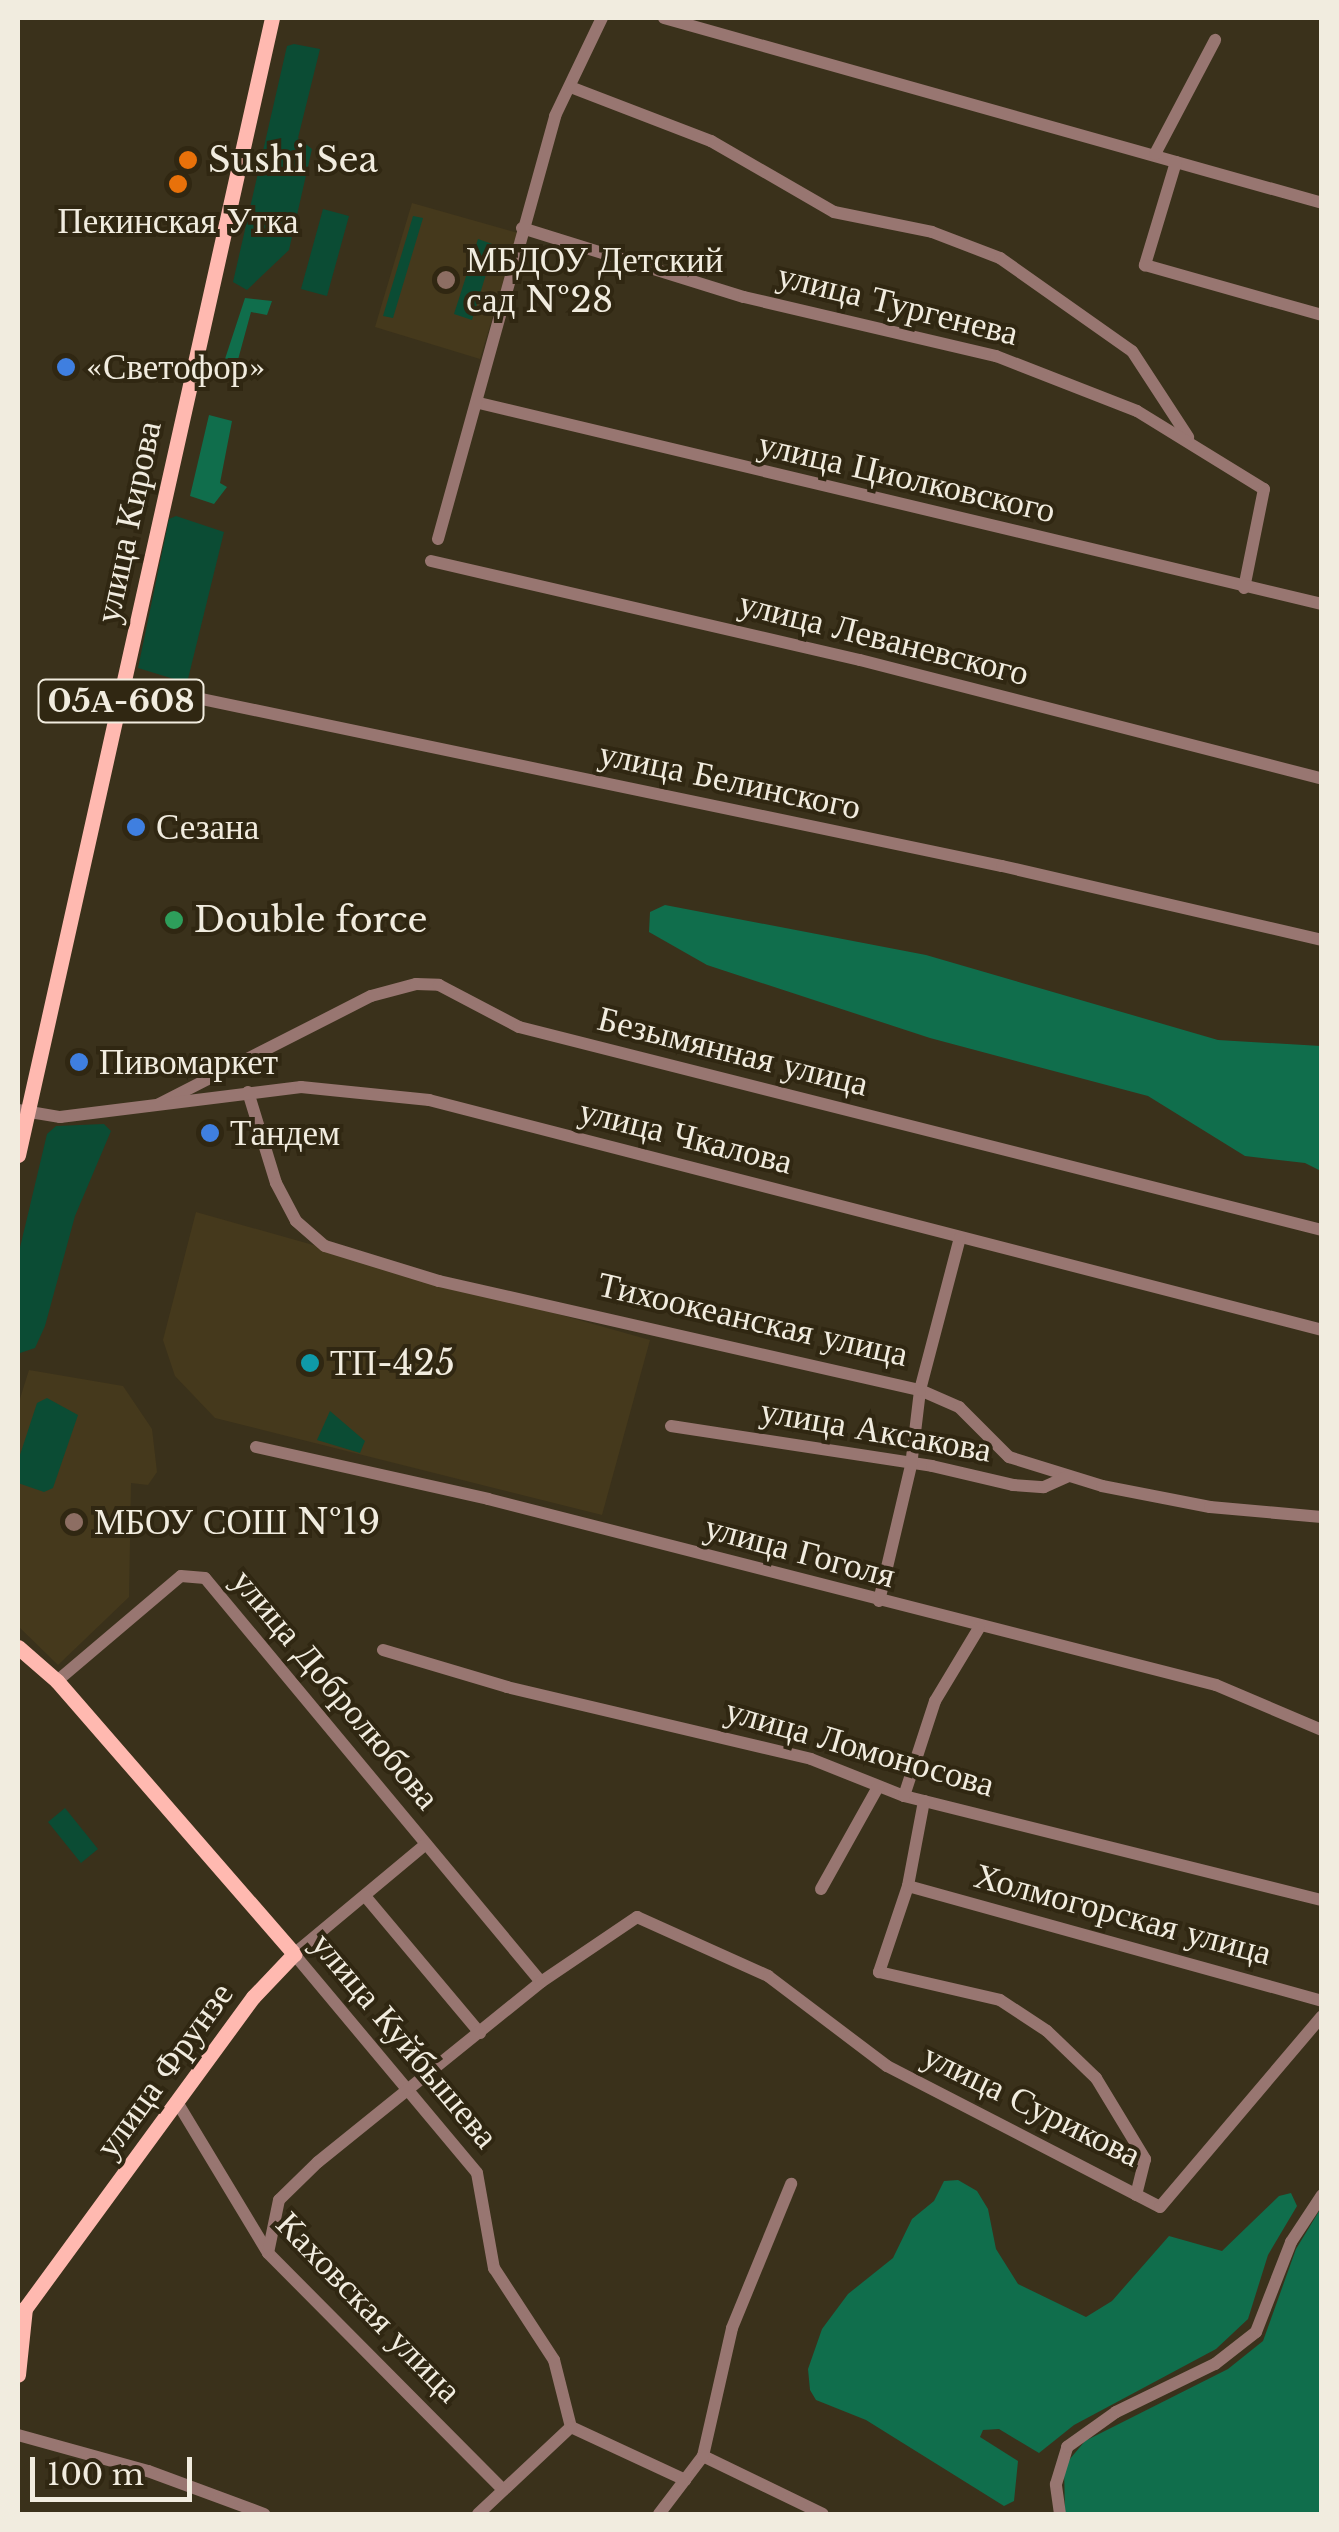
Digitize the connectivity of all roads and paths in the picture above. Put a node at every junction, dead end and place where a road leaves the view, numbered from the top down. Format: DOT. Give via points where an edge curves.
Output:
graph roads {
  1 [pos="272,18"];
  2 [pos="602,18"];
  3 [pos="664,18"];
  4 [pos="684,21"];
  5 [pos="1215,40"];
  6 [pos="573,88"];
  7 [pos="1154,154"];
  8 [pos="1176,162"];
  9 [pos="1322,203"];
  10 [pos="522,228"];
  11 [pos="1322,315"];
  12 [pos="479,403"];
  13 [pos="1192,444"];
  14 [pos="438,539"];
  15 [pos="431,561"];
  16 [pos="1244,588"];
  17 [pos="1322,604"];
  18 [pos="125,682"];
  19 [pos="1322,779"];
  20 [pos="1322,940"];
  21 [pos="248,1092"];
  22 [pos="157,1106"];
  23 [pos="22,1113"];
  24 [pos="20,1136"];
  25 [pos="18,1155"];
  26 [pos="1322,1230"];
  27 [pos="960,1238"];
  28 [pos="1322,1330"];
  29 [pos="920,1390"];
  30 [pos="671,1426"];
  31 [pos="256,1447"];
  32 [pos="911,1466"];
  33 [pos="1069,1476"];
  34 [pos="1322,1517"];
  35 [pos="879,1601"];
  36 [pos="979,1628"];
  37 [pos="18,1648"];
  38 [pos="383,1650"];
  39 [pos="57,1681"];
  40 [pos="1322,1730"];
  41 [pos="878,1787"];
  42 [pos="904,1796"];
  43 [pos="924,1801"];
  44 [pos="426,1844"];
  45 [pos="908,1886"];
  46 [pos="820,1889"];
  47 [pos="365,1896"];
  48 [pos="1322,1900"];
  49 [pos="294,1954"];
  50 [pos="542,1982"];
  51 [pos="1322,2000"];
  52 [pos="1322,2016"];
  53 [pos="480,2034"];
  54 [pos="410,2092"];
  55 [pos="177,2102"];
  56 [pos="791,2184"];
  57 [pos="1322,2194"];
  58 [pos="1136,2195"];
  59 [pos="268,2253"];
  60 [pos="21,2313"];
  61 [pos="18,2375"];
  62 [pos="571,2428"];
  63 [pos="18,2435"];
  64 [pos="703,2456"];
  65 [pos="685,2480"];
  66 [pos="503,2490"];
  67 [pos="264,2514"];
  68 [pos="478,2514"];
  69 [pos="659,2514"];
  70 [pos="824,2514"];
  71 [pos="1060,2514"];
  1 -- 18 [label="main road, улица Кирова / 05А-608"];
  2 -- 6 [label="street"];
  3 -- 4 [label="street"];
  4 -- 7 [label="street"];
  5 -- 7 [label="street"];
  6 -- 10 [label="street" via="555,116"];
  6 -- 13 [label="street" via="711,141 834,212 932,232 1000,258 1132,351"];
  7 -- 8 [label="street"];
  8 -- 9 [label="street"];
  8 -- 11 [label="street" via="1145,264"];
  10 -- 12 [label="street"];
  10 -- 13 [label="street, улица Тургенева" via="744,298 996,356 1107,396"];
  12 -- 14 [label="street"];
  12 -- 16 [label="street, улица Циолковского"];
  13 -- 16 [label="street, улица Тургенева" via="1264,489"];
  15 -- 19 [label="street, улица Леваневского" via="860,660"];
  16 -- 17 [label="street, улица Циолковского"];
  18 -- 20 [label="street, улица Белинского"];
  18 -- 23 [label="main road, улица Кирова / 05А-608"];
  21 -- 22 [label="street, улица Чкалова"];
  21 -- 27 [label="street, улица Чкалова" via="332,1087 429,1100"];
  21 -- 29 [label="street, Тихоокеанская улица" via="276,1182 301,1228 325,1246 438,1281"];
  22 -- 23 [label="street, улица Чкалова"];
  22 -- 26 [label="street, Безымянная улица" via="371,996 416,984 439,986 519,1028"];
  23 -- 24 [label="main road, улица Кирова / 05А-608"];
  24 -- 25 [label="main road, улица Кирова / 05А-608"];
  27 -- 28 [label="street, улица Чкалова"];
  27 -- 29 [label="street"];
  29 -- 32 [label="street"];
  29 -- 33 [label="street, Тихоокеанская улица" via="959,1407 1009,1456"];
  30 -- 32 [label="street, улица Аксакова"];
  31 -- 35 [label="street, улица Гоголя" via="488,1499"];
  32 -- 33 [label="street, улица Аксакова" via="1044,1487"];
  32 -- 35 [label="street"];
  33 -- 34 [label="street, Тихоокеанская улица" via="1210,1507"];
  35 -- 36 [label="street, улица Гоголя"];
  36 -- 40 [label="street, улица Гоголя" via="1216,1685"];
  36 -- 42 [label="street" via="935,1701"];
  37 -- 39 [label="main road, улица Куйбышева"];
  38 -- 41 [label="street, улица Ломоносова" via="507,1687 811,1759"];
  39 -- 44 [label="street, улица Добролюбова" via="172,1583 197,1574"];
  39 -- 49 [label="main road, улица Куйбышева"];
  41 -- 42 [label="street, улица Ломоносова"];
  41 -- 46 [label="street"];
  42 -- 43 [label="street, улица Ломоносова"];
  43 -- 45 [label="street"];
  43 -- 48 [label="street, улица Ломоносова"];
  44 -- 47 [label="street, улица Фрунзе"];
  44 -- 50 [label="street, улица Добролюбова"];
  45 -- 51 [label="street, Холмогорская улица"];
  45 -- 58 [label="street, улица Сурикова" via="879,1972 1000,2000 1046,2031 1096,2078 1145,2159"];
  47 -- 49 [label="street, улица Фрунзе"];
  47 -- 53 [label="street"];
  49 -- 54 [label="street, улица Куйбышева"];
  49 -- 55 [label="main road, улица Фрунзе" via="253,1997"];
  50 -- 53 [label="street"];
  50 -- 58 [label="street, улица Сурикова" via="628,1920 646,1918 768,1976 887,2066"];
  52 -- 58 [label="street" via="1175,2194 1160,2207"];
  53 -- 54 [label="street"];
  54 -- 59 [label="street" via="279,2200"];
  54 -- 62 [label="street, улица Куйбышева" via="478,2173 494,2268 554,2360"];
  55 -- 59 [label="street, Каховская улица"];
  55 -- 60 [label="main road, улица Фрунзе"];
  56 -- 64 [label="street" via="732,2328"];
  57 -- 71 [label="street" via="1292,2242 1256,2332 1216,2364 1116,2412 1067,2446 1056,2484"];
  59 -- 66 [label="street, Каховская улица"];
  60 -- 61 [label="main road, улица Фрунзе"];
  62 -- 65 [label="street"];
  62 -- 66 [label="street"];
  63 -- 67 [label="street" via="148,2471"];
  64 -- 65 [label="street"];
  64 -- 70 [label="street"];
  65 -- 69 [label="street"];
  66 -- 68 [label="street"];
}
